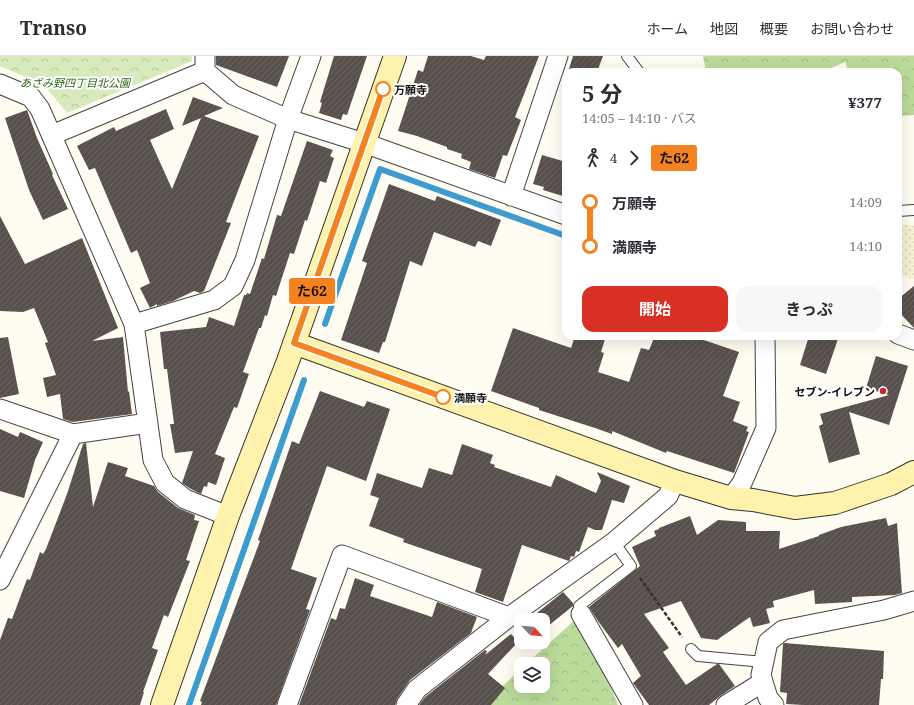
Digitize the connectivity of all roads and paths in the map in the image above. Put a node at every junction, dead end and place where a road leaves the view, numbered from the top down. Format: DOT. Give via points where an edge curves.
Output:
graph roads {
  1 [pos="311,56"];
  2 [pos="395,56"];
  3 [pos="558,56"];
  4 [pos="627,56"];
  5 [pos="205,64"];
  6 [pos="636,68"];
  7 [pos="0,84"];
  8 [pos="288,119"];
  9 [pos="52,135"];
  10 [pos="364,143"];
  11 [pos="511,196"];
  12 [pos="914,210"];
  13 [pos="902,211"];
  14 [pos="562,214"];
  15 [pos="134,324"];
  16 [pos="902,336"];
  17 [pos="766,340"];
  18 [pos="914,340"];
  19 [pos="294,343"];
  20 [pos="0,409"];
  21 [pos="148,423"];
  22 [pos="73,434"];
  23 [pos="914,472"];
  24 [pos="675,481"];
  25 [pos="731,498"];
  26 [pos="228,516"];
  27 [pos="614,542"];
  28 [pos="631,566"];
  29 [pos="0,580"];
  30 [pos="914,601"];
  31 [pos="581,614"];
  32 [pos="509,617"];
  33 [pos="691,649"];
  34 [pos="764,662"];
  35 [pos="763,682"];
  36 [pos="162,705"];
  37 [pos="287,705"];
  38 [pos="406,705"];
  39 [pos="633,705"];
  40 [pos="726,705"];
  41 [pos="774,705"];
  1 -- 8 [label="street"];
  2 -- 10 [label="street"];
  3 -- 11 [label="street"];
  4 -- 6 [label="lane"];
  5 -- 8 [label="street" via="233,94"];
  5 -- 9 [label="street"];
  7 -- 9 [label="street" via="31,97 40,109"];
  8 -- 10 [label="street"];
  8 -- 15 [label="street" via="244,260 233,286 214,300"];
  9 -- 15 [label="street"];
  10 -- 11 [label="street"];
  10 -- 19 [label="street"];
  11 -- 14 [label="street"];
  12 -- 13 [label="lane"];
  15 -- 21 [label="street"];
  16 -- 18 [label="street"];
  17 -- 25 [label="street" via="766,428 742,483"];
  19 -- 24 [label="street"];
  19 -- 26 [label="street"];
  20 -- 22 [label="street"];
  21 -- 22 [label="street"];
  21 -- 26 [label="street" via="153,460 165,483 185,499"];
  22 -- 29 [label="street"];
  23 -- 25 [label="street" via="891,484 835,503 795,508"];
  24 -- 25 [label="street"];
  24 -- 27 [label="street" via="668,496"];
  26 -- 36 [label="street"];
  27 -- 28 [label="lane"];
  27 -- 32 [label="street"];
  28 -- 31 [label="lane" via="579,606"];
  28 -- 33 [label="path"];
  30 -- 34 [label="street" via="884,610 782,630 768,642"];
  31 -- 39 [label="street"];
  32 -- 37 [label="street" via="342,554"];
  32 -- 38 [label="street" via="417,689"];
  33 -- 34 [label="lane" via="698,656"];
  34 -- 35 [label="street" via="761,675"];
  35 -- 40 [label="street"];
  35 -- 41 [label="street" via="768,698"];
}
